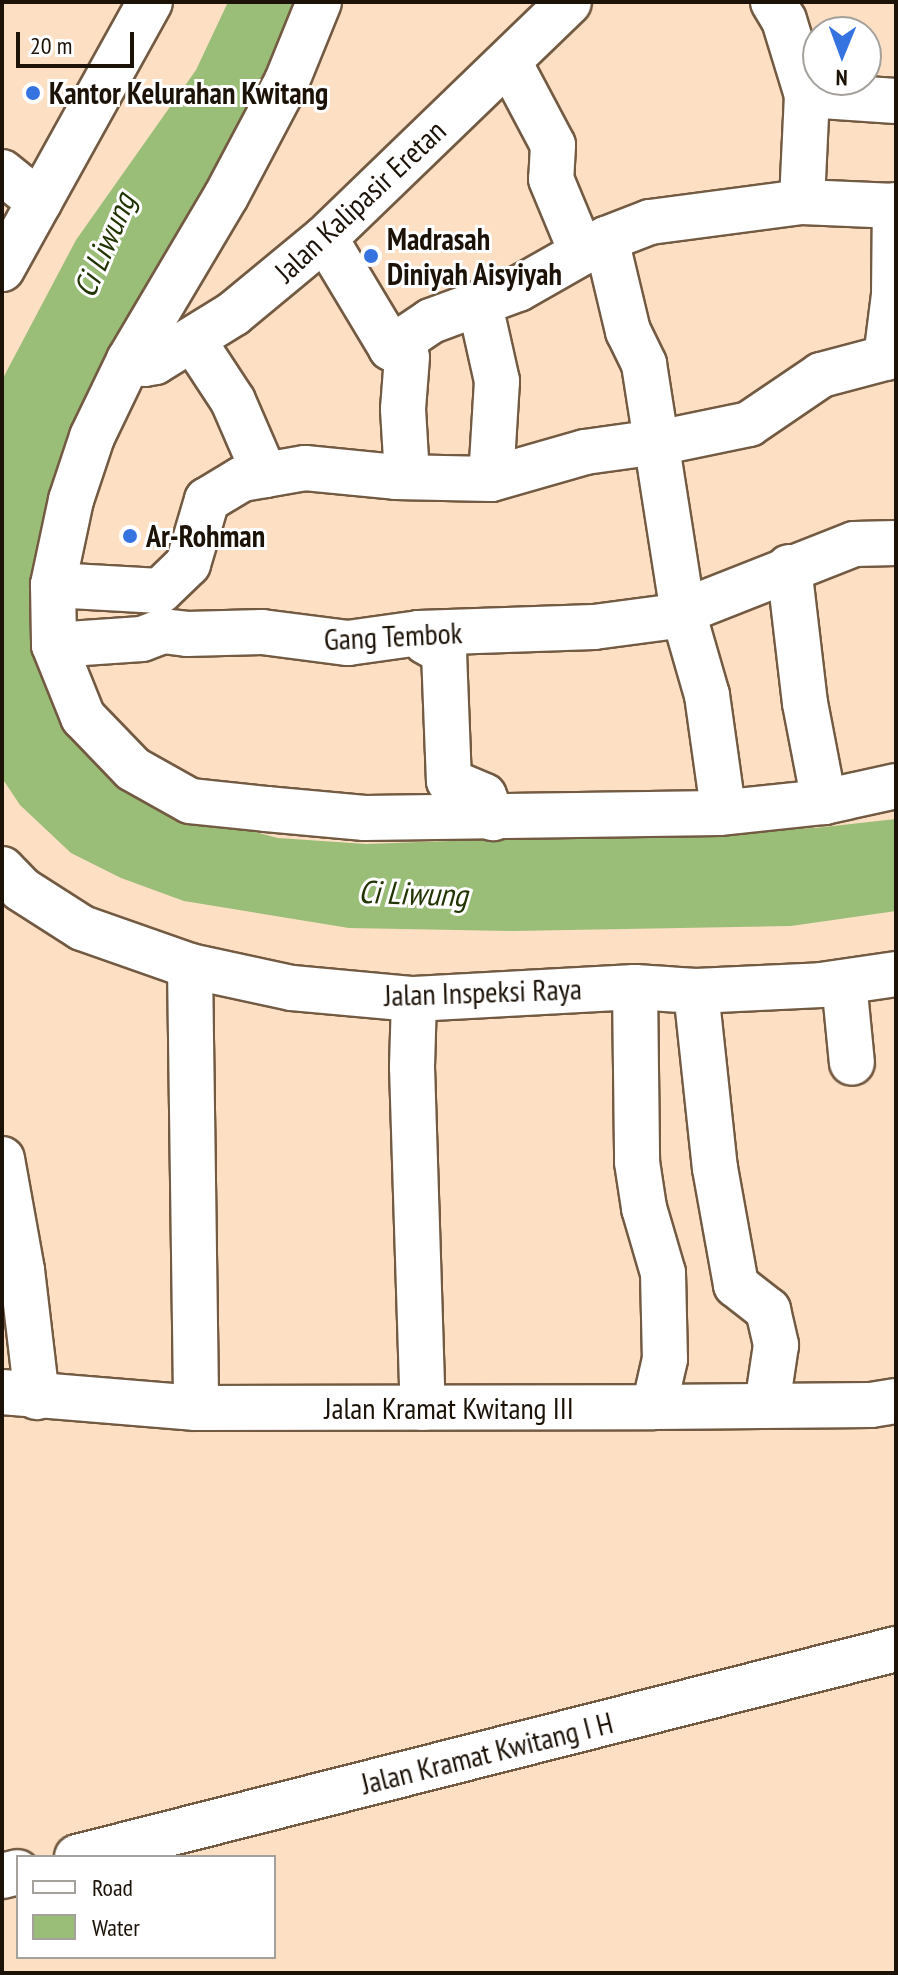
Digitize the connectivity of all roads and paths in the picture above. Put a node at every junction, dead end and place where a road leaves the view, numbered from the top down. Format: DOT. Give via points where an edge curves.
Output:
graph roads {
  1 [pos="150,2"];
  2 [pos="319,2"];
  3 [pos="569,2"];
  4 [pos="773,2"];
  5 [pos="509,62"];
  6 [pos="802,79"];
  7 [pos="807,96"];
  8 [pos="822,96"];
  9 [pos="896,101"];
  10 [pos="2,172"];
  11 [pos="39,202"];
  12 [pos="802,202"];
  13 [pos="896,206"];
  14 [pos="325,238"];
  15 [pos="593,245"];
  16 [pos="2,269"];
  17 [pos="480,305"];
  18 [pos="193,340"];
  19 [pos="391,348"];
  20 [pos="891,356"];
  21 [pos="129,360"];
  22 [pos="657,442"];
  23 [pos="265,475"];
  24 [pos="407,477"];
  25 [pos="491,479"];
  26 [pos="896,543"];
  27 [pos="789,567"];
  28 [pos="53,585"];
  29 [pos="683,612"];
  30 [pos="419,633"];
  31 [pos="54,645"];
  32 [pos="896,786"];
  33 [pos="824,802"];
  34 [pos="719,813"];
  35 [pos="493,818"];
  36 [pos="2,869"];
  37 [pos="190,966"];
  38 [pos="896,974"];
  39 [pos="844,982"];
  40 [pos="635,987"];
  41 [pos="696,991"];
  42 [pos="414,999"];
  43 [pos="852,1063"];
  44 [pos="2,1159"];
  45 [pos="20,1394"];
  46 [pos="896,1401"];
  47 [pos="767,1405"];
  48 [pos="654,1407"];
  49 [pos="196,1408"];
  50 [pos="423,1408"];
  51 [pos="896,1649"];
  52 [pos="85,1855"];
  1 -- 11 [label="street"];
  2 -- 21 [label="street" via="287,81 226,196"];
  3 -- 5 [label="street, Jalan Kalipasir Eretan"];
  4 -- 6 [label="street"];
  5 -- 14 [label="street, Jalan Kalipasir Eretan"];
  5 -- 15 [label="street" via="553,145 551,179"];
  7 -- 12 [label="street"];
  8 -- 9 [label="street"];
  10 -- 11 [label="street"];
  11 -- 16 [label="street"];
  12 -- 13 [label="street"];
  12 -- 15 [label="street" via="650,222"];
  13 -- 20 [label="street"];
  14 -- 18 [label="street, Jalan Kalipasir Eretan"];
  14 -- 19 [label="street"];
  15 -- 17 [label="street"];
  15 -- 22 [label="street" via="644,364"];
  17 -- 19 [label="street" via="431,321"];
  17 -- 25 [label="street" via="497,381"];
  18 -- 21 [label="street, Jalan Kalipasir Eretan" via="155,362"];
  18 -- 23 [label="street" via="233,401"];
  19 -- 24 [label="street" via="407,357"];
  20 -- 22 [label="street" via="821,375 749,424"];
  21 -- 28 [label="street" via="92,437 71,500"];
  22 -- 25 [label="street" via="585,452"];
  22 -- 29 [label="street"];
  23 -- 24 [label="street" via="305,468"];
  23 -- 28 [label="street" via="242,479 207,500 188,564 160,591"];
  24 -- 25 [label="street"];
  26 -- 27 [label="street, Gang Tembok" via="854,544"];
  27 -- 29 [label="street, Gang Tembok"];
  27 -- 33 [label="street" via="805,703"];
  28 -- 31 [label="street"];
  29 -- 30 [label="street, Gang Tembok" via="594,627"];
  29 -- 34 [label="street" via="707,695"];
  30 -- 31 [label="street, Gang Tembok" via="348,643 262,632 163,631 142,639"];
  30 -- 35 [label="street" via="444,652 449,781 484,796"];
  31 -- 35 [label="street" via="83,717 99,738 133,769 190,801 365,818"];
  32 -- 33 [label="street"];
  33 -- 34 [label="street"];
  34 -- 35 [label="street"];
  36 -- 37 [label="street, Jalan Inspeksi Raya" via="21,889 82,928"];
  37 -- 42 [label="street, Jalan Inspeksi Raya" via="292,988"];
  37 -- 49 [label="street"];
  38 -- 39 [label="street, Jalan Inspeksi Raya"];
  39 -- 41 [label="street, Jalan Inspeksi Raya"];
  39 -- 43 [label="street"];
  40 -- 41 [label="street, Jalan Inspeksi Raya"];
  40 -- 42 [label="street, Jalan Inspeksi Raya"];
  40 -- 48 [label="street" via="637,1162 663,1273 665,1359"];
  41 -- 47 [label="street" via="715,1168 736,1285 768,1310 776,1345"];
  42 -- 50 [label="street"];
  44 -- 45 [label="street" via="22,1270"];
  45 -- 49 [label="street, Jalan Kramat Kwitang III"];
  46 -- 47 [label="street, Jalan Kramat Kwitang III"];
  47 -- 48 [label="street, Jalan Kramat Kwitang III"];
  48 -- 50 [label="street, Jalan Kramat Kwitang III"];
  49 -- 50 [label="street, Jalan Kramat Kwitang III"];
  51 -- 52 [label="street, Jalan Kramat Kwitang I H"];
}
